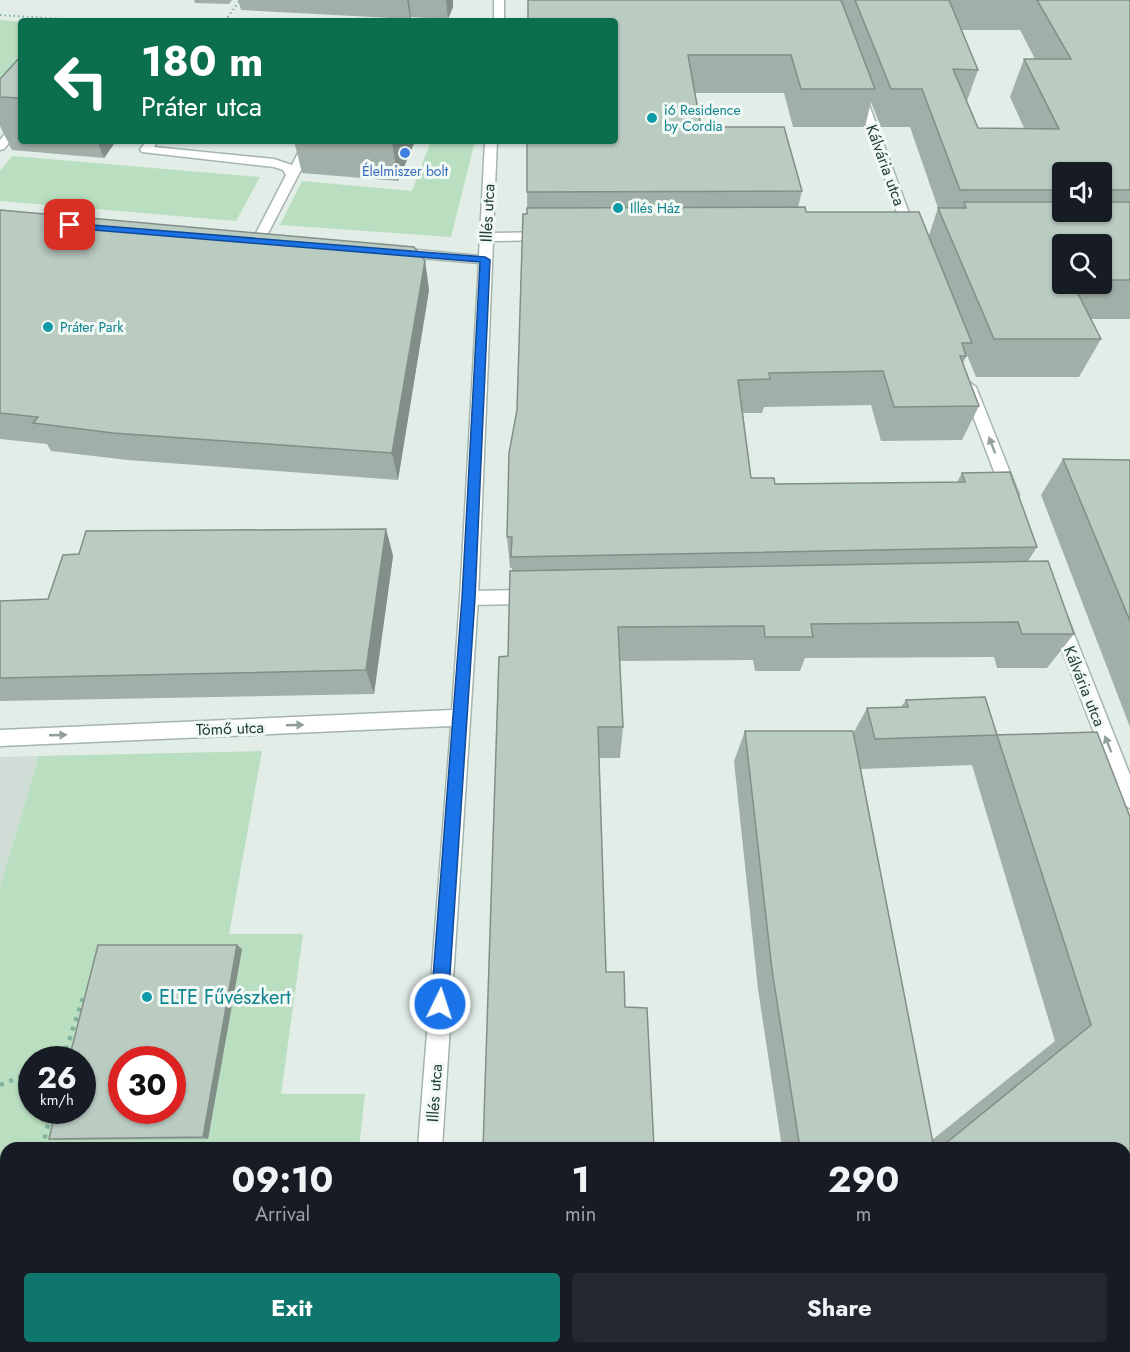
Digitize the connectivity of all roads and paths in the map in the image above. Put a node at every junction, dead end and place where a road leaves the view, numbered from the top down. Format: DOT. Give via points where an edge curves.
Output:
graph roads {
  1 [pos="240,0"];
  2 [pos="500,0"];
  3 [pos="0,15"];
  4 [pos="47,18"];
  5 [pos="227,18"];
  6 [pos="499,18"];
  7 [pos="852,72"];
  8 [pos="18,125"];
  9 [pos="150,144"];
  10 [pos="308,144"];
  11 [pos="491,144"];
  12 [pos="0,147"];
  13 [pos="292,176"];
  14 [pos="556,236"];
  15 [pos="485,237"];
  16 [pos="912,237"];
  17 [pos="258,241"];
  18 [pos="389,252"];
  19 [pos="485,260"];
  20 [pos="966,377"];
  21 [pos="1017,509"];
  22 [pos="551,596"];
  23 [pos="469,598"];
  24 [pos="1054,608"];
  25 [pos="460,718"];
  26 [pos="0,738"];
  27 [pos="1130,799"];
  28 [pos="84,995"];
  29 [pos="68,1046"];
  30 [pos="18,1078"];
  31 [pos="0,1085"];
  32 [pos="48,1124"];
  33 [pos="44,1142"];
  34 [pos="430,1142"];
  1 -- 5 [label="path"];
  2 -- 6 [label="street"];
  3 -- 4 [label="path"];
  7 -- 16 [label="street, Kálvária utca"];
  8 -- 12 [label="street"];
  9 -- 13 [label="street" via="146,150 284,165"];
  10 -- 13 [label="street"];
  11 -- 15 [label="street, Illés utca"];
  13 -- 17 [label="street"];
  14 -- 15 [label="street"];
  15 -- 19 [label="street, Illés utca"];
  18 -- 19 [label="street"];
  19 -- 23 [label="street, Illés utca"];
  21 -- 20 [label="street, one-way"];
  22 -- 23 [label="street"];
  23 -- 25 [label="street, Illés utca"];
  27 -- 24 [label="street, Kálvária utca, one-way"];
  26 -- 25 [label="street, Tömő utca, one-way"];
  25 -- 34 [label="street, Illés utca"];
  28 -- 29 [label="path"];
  30 -- 31 [label="path"];
  32 -- 33 [label="path"];
}
